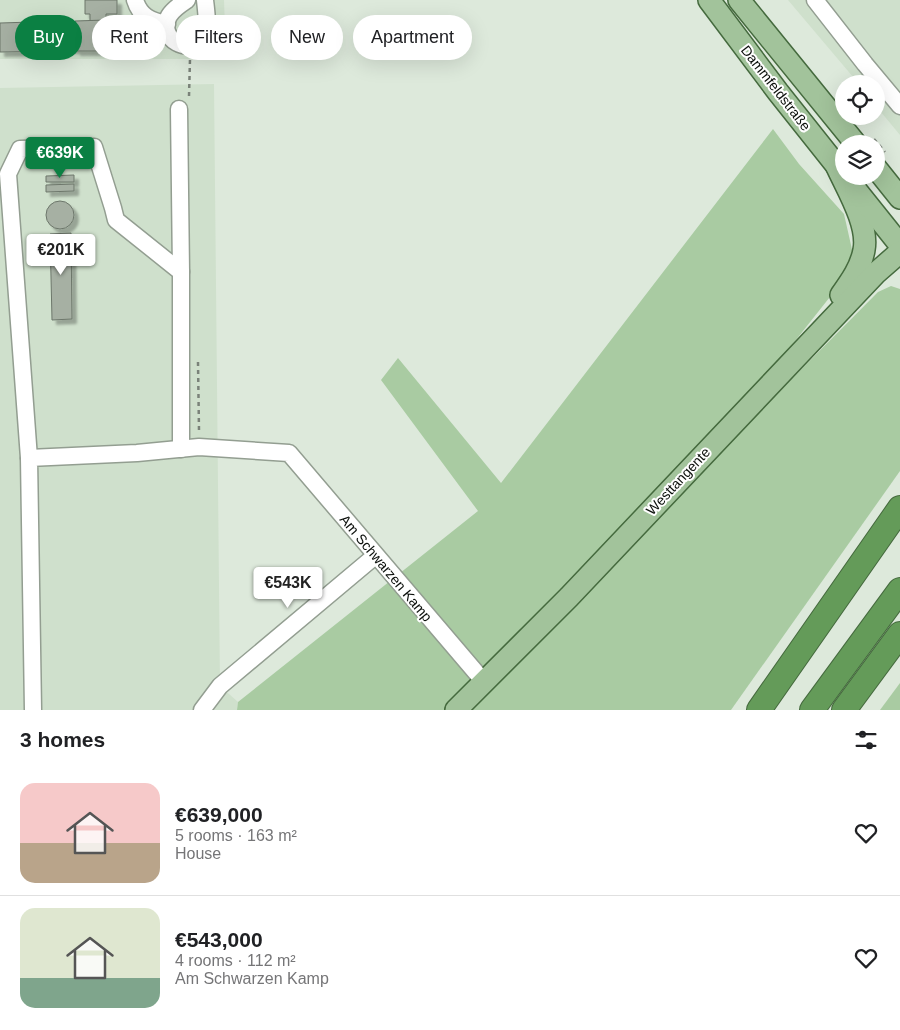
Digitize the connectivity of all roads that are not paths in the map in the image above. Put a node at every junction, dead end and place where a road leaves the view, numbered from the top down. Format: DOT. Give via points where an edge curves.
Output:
graph roads {
  1 [pos="135,0"];
  2 [pos="187,0"];
  3 [pos="205,0"];
  4 [pos="710,0"];
  5 [pos="739,0"];
  6 [pos="815,0"];
  7 [pos="167,24"];
  8 [pos="900,106"];
  9 [pos="179,109"];
  10 [pos="860,135"];
  11 [pos="835,164"];
  12 [pos="885,167"];
  13 [pos="847,185"];
  14 [pos="852,185"];
  15 [pos="900,198"];
  16 [pos="900,245"];
  17 [pos="900,252"];
  18 [pos="181,272"];
  19 [pos="810,341"];
  20 [pos="180,448"];
  21 [pos="29,458"];
  22 [pos="900,508"];
  23 [pos="375,556"];
  24 [pos="900,590"];
  25 [pos="900,634"];
  26 [pos="485,683"];
  27 [pos="34,710"];
  28 [pos="202,710"];
  29 [pos="456,710"];
  30 [pos="759,710"];
  31 [pos="812,710"];
  32 [pos="844,710"];
  1 -- 7 [label="street" via="139,11 154,22"];
  2 -- 7 [label="street" via="169,16"];
  3 -- 7 [label="street" via="206,26 204,36 197,41 189,45 176,43 167,31"];
  4 -- 11 [label="main road, Dammfeldstraße"];
  5 -- 10 [label="main road, Dammfeldstraße"];
  6 -- 8 [label="street"];
  9 -- 18 [label="street"];
  12 -- 15 [label="main road"];
  13 -- 19 [label="main road" via="863,228 865,249 856,272"];
  14 -- 16 [label="main road, Dammfeldstraße"];
  17 -- 19 [label="main road, Westtangente"];
  18 -- 20 [label="street"];
  18 -- 21 [label="street" via="116,220 94,147 20,148 8,174"];
  19 -- 26 [label="main road, Westtangente"];
  20 -- 21 [label="street"];
  20 -- 23 [label="street, Am Schwarzen Kamp" via="289,453"];
  21 -- 27 [label="street"];
  22 -- 30 [label="highway"];
  23 -- 26 [label="street, Am Schwarzen Kamp"];
  23 -- 28 [label="street" via="220,686"];
  24 -- 31 [label="highway"];
  25 -- 32 [label="highway"];
  26 -- 29 [label="main road, Westtangente"];
}
